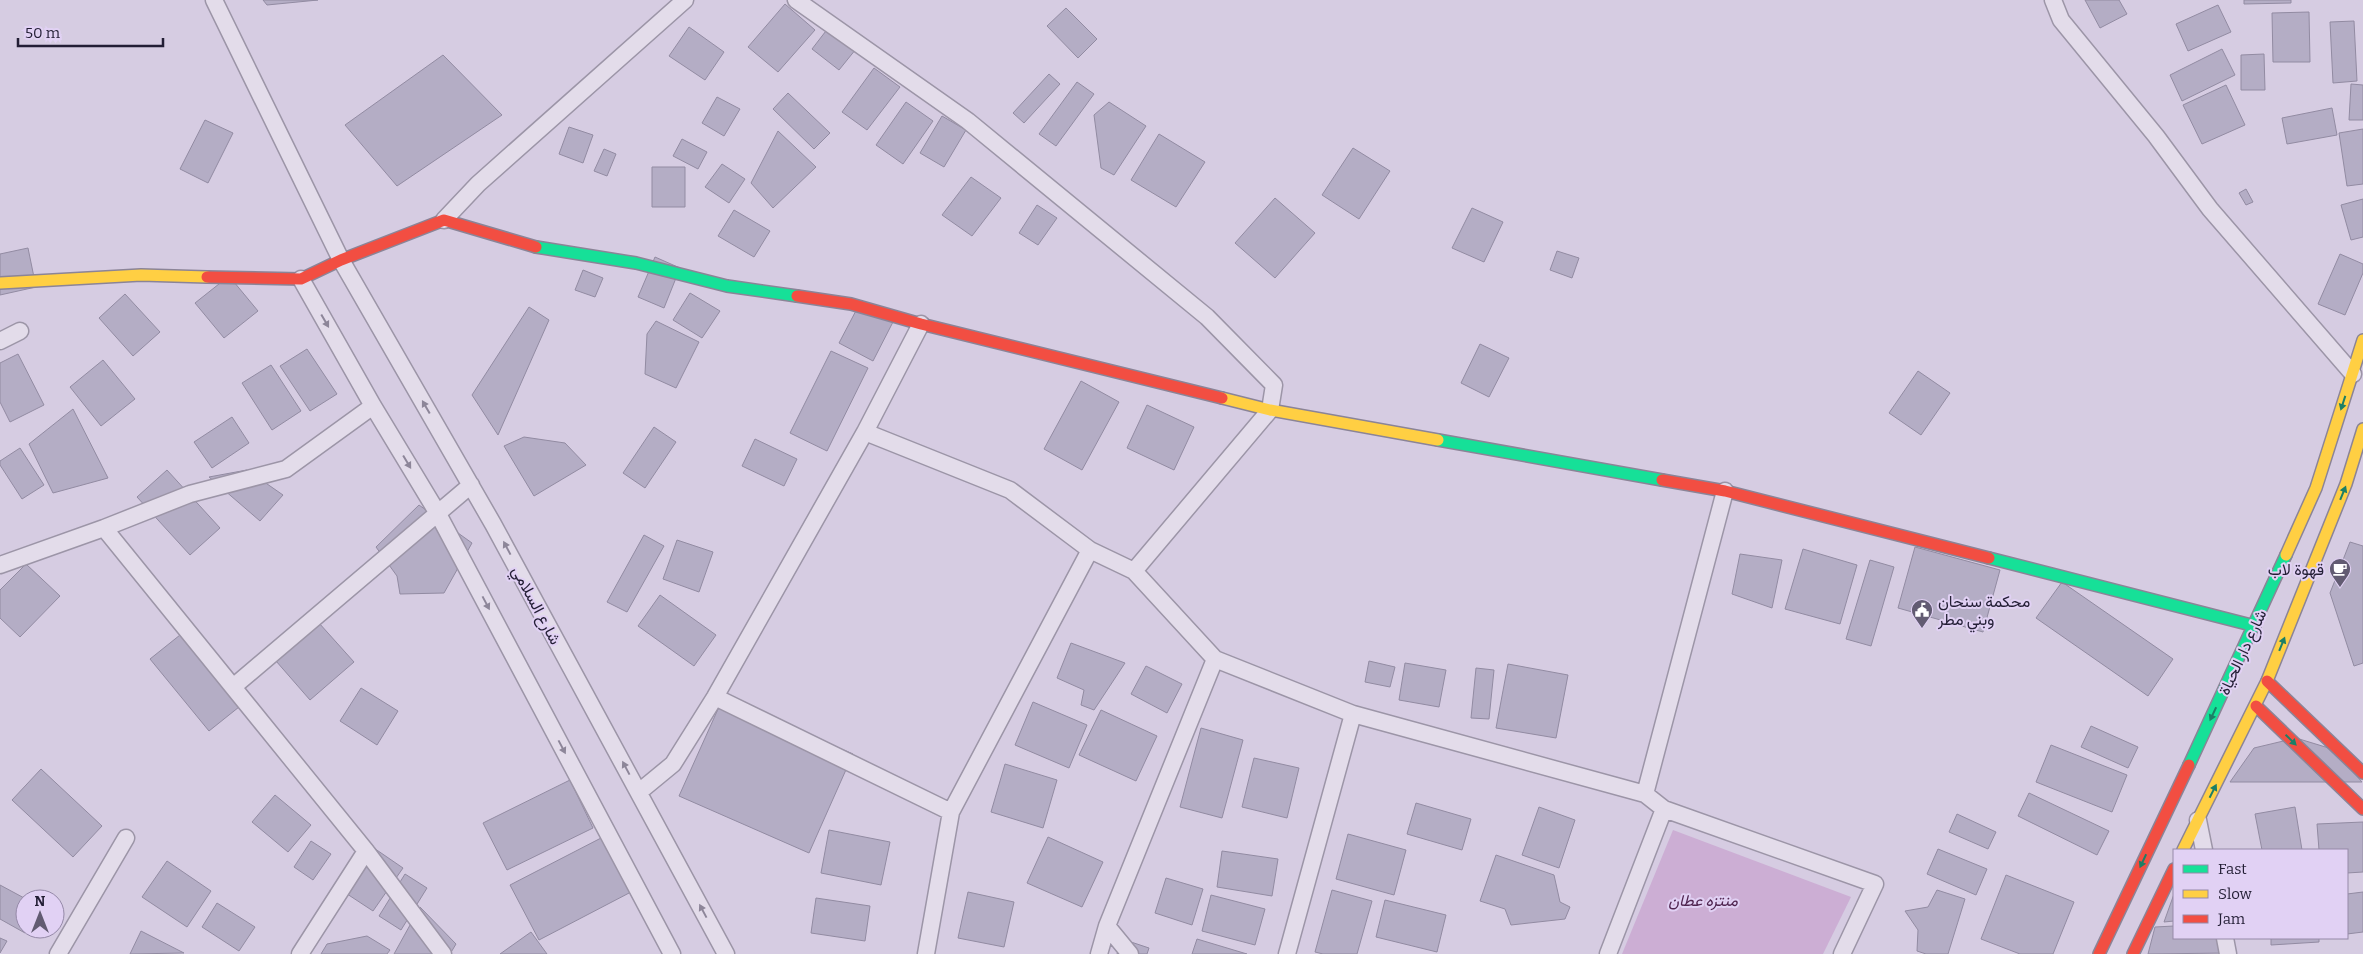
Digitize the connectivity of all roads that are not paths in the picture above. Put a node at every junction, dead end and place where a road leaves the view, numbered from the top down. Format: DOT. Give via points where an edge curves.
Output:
graph roads {
  1 [pos="214,0"];
  2 [pos="685,0"];
  3 [pos="796,0"];
  4 [pos="2053,0"];
  5 [pos="444,220"];
  6 [pos="341,260"];
  7 [pos="301,279"];
  8 [pos="0,283"];
  9 [pos="920,324"];
  10 [pos="20,331"];
  11 [pos="2363,340"];
  12 [pos="0,341"];
  13 [pos="2353,374"];
  14 [pos="373,406"];
  15 [pos="1270,410"];
  16 [pos="2363,430"];
  17 [pos="865,432"];
  18 [pos="471,485"];
  19 [pos="1725,491"];
  20 [pos="438,512"];
  21 [pos="104,528"];
  22 [pos="1090,550"];
  23 [pos="2302,555"];
  24 [pos="0,565"];
  25 [pos="1134,571"];
  26 [pos="2254,626"];
  27 [pos="1215,659"];
  28 [pos="2267,681"];
  29 [pos="233,687"];
  30 [pos="715,697"];
  31 [pos="2256,706"];
  32 [pos="1354,714"];
  33 [pos="2363,772"];
  34 [pos="638,792"];
  35 [pos="1645,794"];
  36 [pos="1664,809"];
  37 [pos="2363,810"];
  38 [pos="951,812"];
  39 [pos="2198,820"];
  40 [pos="126,838"];
  41 [pos="2184,849"];
  42 [pos="2204,849"];
  43 [pos="366,851"];
  44 [pos="2173,871"];
  45 [pos="1107,926"];
  46 [pos="2224,939"];
  47 [pos="58,954"];
  48 [pos="300,954"];
  49 [pos="443,954"];
  50 [pos="672,954"];
  51 [pos="726,954"];
  52 [pos="926,954"];
  53 [pos="1099,954"];
  54 [pos="1130,954"];
  55 [pos="1287,954"];
  56 [pos="1608,954"];
  57 [pos="1842,954"];
  58 [pos="2099,954"];
  59 [pos="2133,954"];
  60 [pos="2228,954"];
  1 -- 6 [label="street, شارع السلامي"];
  2 -- 5 [label="street" via="478,184"];
  3 -- 15 [label="street" via="968,121 1208,317 1274,385"];
  4 -- 13 [label="street" via="2061,20 2156,136 2210,209"];
  5 -- 6 [label="street"];
  5 -- 9 [label="street" via="541,249 636,263 727,286 851,304"];
  6 -- 7 [label="street"];
  18 -- 6 [label="street, شارع السلامي, one-way"];
  7 -- 8 [label="street" via="140,275"];
  7 -- 14 [label="street, one-way"];
  9 -- 15 [label="street"];
  9 -- 17 [label="street"];
  10 -- 12 [label="street"];
  11 -- 13 [label="street, شارع دار الحياة"];
  13 -- 23 [label="street, شارع دار الحياة, one-way" via="2316,488"];
  14 -- 20 [label="street, one-way"];
  14 -- 21 [label="street" via="286,469 190,494"];
  15 -- 19 [label="street"];
  15 -- 25 [label="street"];
  23 -- 16 [label="street, شارع دار الحياة, one-way" via="2346,484"];
  17 -- 22 [label="street" via="1010,490"];
  17 -- 30 [label="street"];
  18 -- 20 [label="street"];
  34 -- 18 [label="street, شارع السلامي, one-way"];
  19 -- 26 [label="street"];
  19 -- 35 [label="street"];
  20 -- 29 [label="street"];
  20 -- 50 [label="street, one-way"];
  21 -- 24 [label="street"];
  21 -- 29 [label="street"];
  22 -- 25 [label="street"];
  22 -- 38 [label="street"];
  23 -- 26 [label="street, شارع دار الحياة"];
  28 -- 23 [label="street, شارع دار الحياة, one-way"];
  25 -- 27 [label="street"];
  26 -- 58 [label="street, شارع دار الحياة, one-way"];
  27 -- 32 [label="street"];
  27 -- 45 [label="street"];
  28 -- 31 [label="street, شارع دار الحياة"];
  28 -- 33 [label="street"];
  29 -- 43 [label="street"];
  30 -- 34 [label="street" via="673,764"];
  30 -- 38 [label="street"];
  31 -- 37 [label="street, one-way"];
  39 -- 31 [label="street, شارع دار الحياة, one-way"];
  32 -- 35 [label="street"];
  32 -- 55 [label="street"];
  51 -- 34 [label="street, شارع السلامي, one-way"];
  35 -- 36 [label="street"];
  36 -- 56 [label="street"];
  36 -- 57 [label="street" via="1875,884"];
  38 -- 52 [label="street"];
  39 -- 41 [label="street, شارع دار الحياة"];
  39 -- 42 [label="street"];
  40 -- 47 [label="street"];
  43 -- 48 [label="street"];
  43 -- 49 [label="street"];
  44 -- 59 [label="street"];
  45 -- 53 [label="street"];
  45 -- 54 [label="street"];
  46 -- 60 [label="street"];
}
